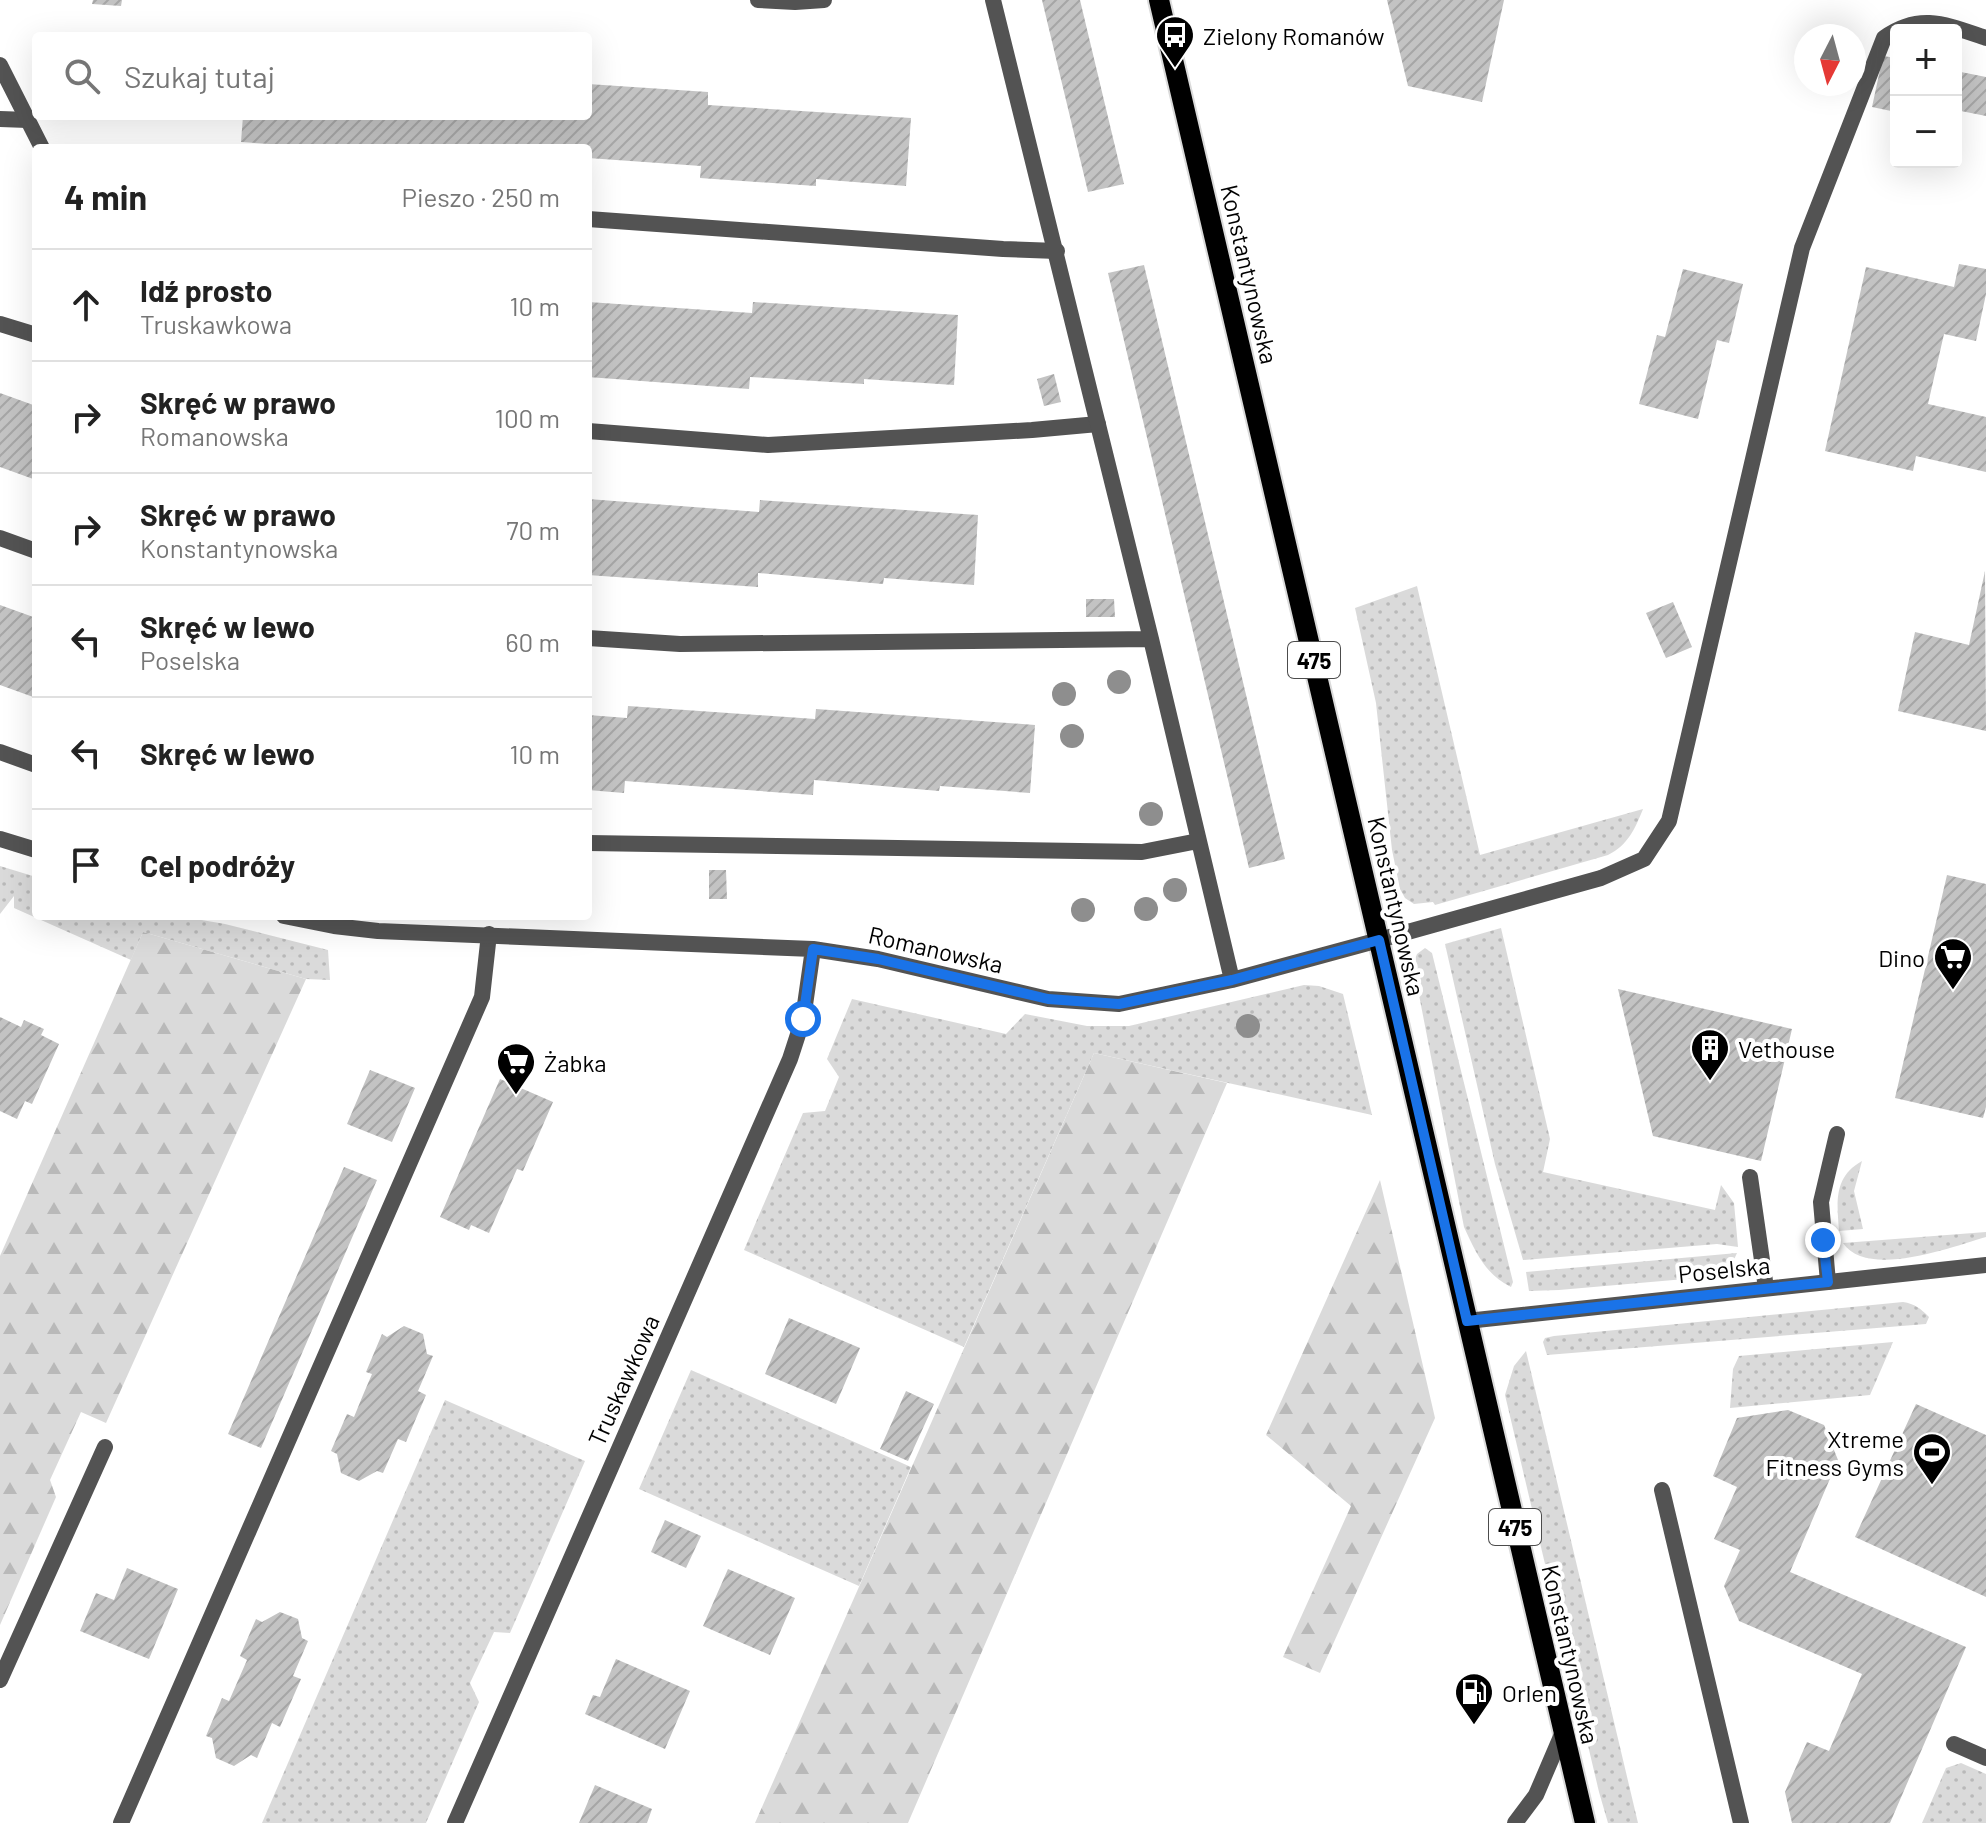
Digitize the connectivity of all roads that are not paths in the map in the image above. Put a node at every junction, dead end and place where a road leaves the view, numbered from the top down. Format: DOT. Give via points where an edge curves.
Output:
graph roads {
  1 [pos="758,0"];
  2 [pos="824,0"];
  3 [pos="993,0"];
  4 [pos="1159,0"];
  5 [pos="1986,38"];
  6 [pos="0,65"];
  7 [pos="0,119"];
  8 [pos="28,120"];
  9 [pos="40,144"];
  10 [pos="592,219"];
  11 [pos="1057,251"];
  12 [pos="0,324"];
  13 [pos="32,334"];
  14 [pos="1098,424"];
  15 [pos="592,431"];
  16 [pos="0,538"];
  17 [pos="32,550"];
  18 [pos="592,638"];
  19 [pos="1151,639"];
  20 [pos="0,752"];
  21 [pos="32,764"];
  22 [pos="0,839"];
  23 [pos="1198,841"];
  24 [pos="592,843"];
  25 [pos="32,849"];
  26 [pos="310,920"];
  27 [pos="489,934"];
  28 [pos="1379,940"];
  29 [pos="813,949"];
  30 [pos="1232,980"];
  31 [pos="1837,1134"];
  32 [pos="1750,1177"];
  33 [pos="1986,1265"];
  34 [pos="1828,1282"];
  35 [pos="1766,1288"];
  36 [pos="1467,1321"];
  37 [pos="105,1447"];
  38 [pos="1662,1490"];
  39 [pos="0,1680"];
  40 [pos="1563,1732"];
  41 [pos="1954,1744"];
  42 [pos="1986,1758"];
  43 [pos="121,1823"];
  44 [pos="455,1823"];
  45 [pos="1515,1823"];
  46 [pos="1585,1823"];
  47 [pos="1741,1823"];
  1 -- 2 [label="street"];
  3 -- 11 [label="street"];
  4 -- 28 [label="main road, Konstantynowska / 475"];
  5 -- 28 [label="street, Romanowska" via="1917,22 1884,38 1802,248 1669,821 1644,859 1601,878"];
  6 -- 8 [label="street"];
  7 -- 8 [label="street"];
  8 -- 9 [label="street"];
  10 -- 11 [label="street"];
  11 -- 14 [label="street"];
  12 -- 13 [label="street"];
  14 -- 15 [label="street" via="768,445"];
  14 -- 19 [label="street"];
  16 -- 17 [label="street"];
  18 -- 19 [label="street" via="680,644"];
  19 -- 23 [label="street"];
  20 -- 21 [label="street"];
  22 -- 25 [label="street"];
  23 -- 24 [label="street" via="1142,852"];
  23 -- 30 [label="street"];
  26 -- 27 [label="street, Romanowska" via="378,931"];
  27 -- 29 [label="street, Romanowska"];
  27 -- 43 [label="street" via="482,997"];
  28 -- 30 [label="street, Romanowska"];
  28 -- 36 [label="main road, Konstantynowska / 475"];
  29 -- 30 [label="street, Romanowska" via="1086,1003 1119,1004"];
  29 -- 44 [label="street, Truskawkowa" via="803,1019 790,1059"];
  31 -- 34 [label="street" via="1821,1202"];
  32 -- 35 [label="street"];
  33 -- 34 [label="street, Poselska"];
  34 -- 35 [label="street, Poselska"];
  35 -- 36 [label="street, Poselska"];
  36 -- 40 [label="main road, Konstantynowska / 475"];
  37 -- 39 [label="street"];
  38 -- 47 [label="street"];
  40 -- 45 [label="street" via="1536,1795"];
  40 -- 46 [label="main road, Konstantynowska / 475"];
  41 -- 42 [label="street"];
}
